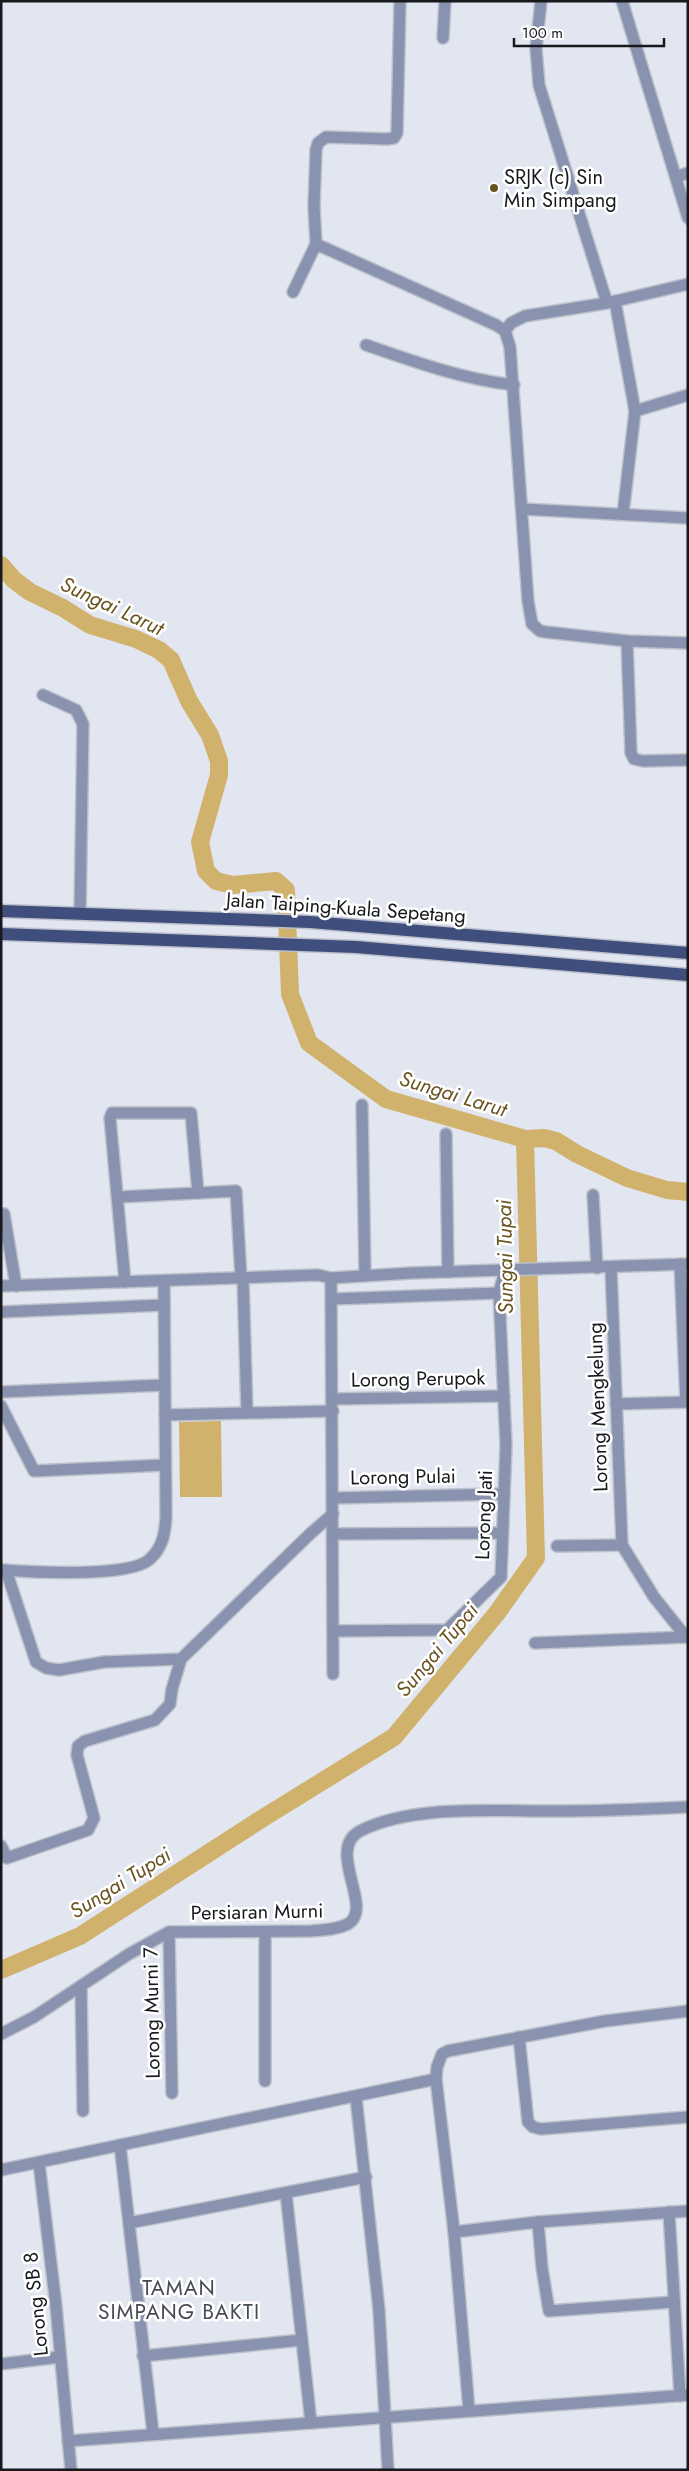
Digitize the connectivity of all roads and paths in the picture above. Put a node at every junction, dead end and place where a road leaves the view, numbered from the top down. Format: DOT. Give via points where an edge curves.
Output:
graph roads {
  1 [pos="400,1"];
  2 [pos="445,1"];
  3 [pos="541,1"];
  4 [pos="622,1"];
  5 [pos="443,38"];
  6 [pos="688,173"];
  7 [pos="676,177"];
  8 [pos="688,218"];
  9 [pos="316,244"];
  10 [pos="688,284"];
  11 [pos="293,292"];
  12 [pos="611,302"];
  13 [pos="505,331"];
  14 [pos="366,345"];
  15 [pos="514,385"];
  16 [pos="688,395"];
  17 [pos="634,411"];
  18 [pos="522,509"];
  19 [pos="623,514"];
  20 [pos="688,518"];
  21 [pos="627,641"];
  22 [pos="688,643"];
  23 [pos="43,695"];
  24 [pos="688,760"];
  25 [pos="1,910"];
  26 [pos="80,913"];
  27 [pos="1,934"];
  28 [pos="688,953"];
  29 [pos="688,975"];
  30 [pos="362,1105"];
  31 [pos="446,1134"];
  32 [pos="198,1193"];
  33 [pos="593,1195"];
  34 [pos="119,1198"];
  35 [pos="4,1214"];
  36 [pos="684,1264"];
  37 [pos="596,1268"];
  38 [pos="611,1268"];
  39 [pos="511,1270"];
  40 [pos="448,1272"];
  41 [pos="365,1275"];
  42 [pos="242,1278"];
  43 [pos="331,1278"];
  44 [pos="164,1281"];
  45 [pos="125,1282"];
  46 [pos="1,1286"];
  47 [pos="16,1286"];
  48 [pos="499,1293"];
  49 [pos="685,1295"];
  50 [pos="332,1299"];
  51 [pos="164,1304"];
  52 [pos="1,1312"];
  53 [pos="164,1385"];
  54 [pos="1,1392"];
  55 [pos="504,1396"];
  56 [pos="333,1399"];
  57 [pos="687,1402"];
  58 [pos="616,1404"];
  59 [pos="1,1406"];
  60 [pos="333,1411"];
  61 [pos="247,1413"];
  62 [pos="165,1415"];
  63 [pos="165,1465"];
  64 [pos="504,1494"];
  65 [pos="333,1498"];
  66 [pos="333,1514"];
  67 [pos="333,1534"];
  68 [pos="502,1534"];
  69 [pos="622,1545"];
  70 [pos="557,1546"];
  71 [pos="4,1570"];
  72 [pos="333,1630"];
  73 [pos="687,1637"];
  74 [pos="535,1643"];
  75 [pos="181,1658"];
  76 [pos="333,1674"];
  77 [pos="688,1807"];
  78 [pos="1,1846"];
  79 [pos="169,1932"];
  80 [pos="265,1932"];
  81 [pos="81,1986"];
  82 [pos="688,2011"];
  83 [pos="1,2034"];
  84 [pos="519,2037"];
  85 [pos="436,2079"];
  86 [pos="265,2081"];
  87 [pos="172,2093"];
  88 [pos="356,2097"];
  89 [pos="83,2111"];
  90 [pos="688,2117"];
  91 [pos="120,2145"];
  92 [pos="39,2163"];
  93 [pos="1,2170"];
  94 [pos="366,2177"];
  95 [pos="286,2193"];
  96 [pos="688,2211"];
  97 [pos="670,2212"];
  98 [pos="538,2222"];
  99 [pos="130,2223"];
  100 [pos="454,2232"];
  101 [pos="674,2302"];
  102 [pos="302,2340"];
  103 [pos="144,2356"];
  104 [pos="60,2357"];
  105 [pos="1,2364"];
  106 [pos="684,2395"];
  107 [pos="468,2410"];
  108 [pos="384,2418"];
  109 [pos="311,2423"];
  110 [pos="153,2434"];
  111 [pos="68,2441"];
  112 [pos="71,2470"];
  113 [pos="388,2470"];
  1 -- 9 [label="street" via="396,133 394,138 387,139 326,137 318,143 314,206"];
  2 -- 5 [label="street"];
  3 -- 12 [label="street" via="536,49 539,85"];
  4 -- 7 [label="street"];
  6 -- 7 [label="street"];
  7 -- 8 [label="street"];
  9 -- 11 [label="street"];
  9 -- 13 [label="street"];
  10 -- 12 [label="street"];
  12 -- 13 [label="street" via="525,316 511,323"];
  12 -- 17 [label="street"];
  13 -- 15 [label="street"];
  14 -- 15 [label="street" via="480,381"];
  15 -- 18 [label="street"];
  16 -- 17 [label="street"];
  17 -- 19 [label="street"];
  18 -- 19 [label="street"];
  18 -- 21 [label="street" via="528,601 535,628"];
  19 -- 20 [label="street"];
  21 -- 22 [label="street"];
  21 -- 24 [label="street" via="631,753 634,759"];
  23 -- 26 [label="street" via="76,710 83,724"];
  25 -- 26 [label="main road, Jalan Taiping-Kuala Sepetang"];
  26 -- 28 [label="main road, Jalan Taiping-Kuala Sepetang" via="310,922"];
  27 -- 29 [label="main road, Jalan Taiping-Kuala Sepetang" via="310,944"];
  30 -- 41 [label="street"];
  31 -- 40 [label="street"];
  32 -- 34 [label="street"];
  32 -- 34 [label="street" via="190,1113 112,1113"];
  32 -- 42 [label="street" via="236,1191"];
  33 -- 37 [label="street"];
  34 -- 45 [label="street"];
  35 -- 47 [label="street"];
  36 -- 38 [label="street"];
  36 -- 49 [label="street"];
  37 -- 38 [label="street"];
  37 -- 39 [label="street"];
  38 -- 58 [label="street, Lorong Mengkelung"];
  39 -- 40 [label="street"];
  39 -- 48 [label="street, Lorong Jati"];
  40 -- 41 [label="street"];
  41 -- 43 [label="street"];
  42 -- 43 [label="street" via="318,1275"];
  42 -- 44 [label="street"];
  42 -- 61 [label="street"];
  43 -- 50 [label="street"];
  44 -- 45 [label="street"];
  44 -- 51 [label="street"];
  45 -- 47 [label="street"];
  46 -- 47 [label="street"];
  48 -- 50 [label="street"];
  48 -- 55 [label="street, Lorong Jati"];
  49 -- 57 [label="street"];
  50 -- 56 [label="street"];
  51 -- 52 [label="street"];
  51 -- 53 [label="street"];
  53 -- 54 [label="street"];
  53 -- 62 [label="street"];
  55 -- 56 [label="street, Lorong Perupok"];
  55 -- 64 [label="street, Lorong Jati"];
  56 -- 60 [label="street"];
  57 -- 58 [label="street"];
  58 -- 69 [label="street, Lorong Mengkelung"];
  59 -- 63 [label="street" via="34,1471"];
  60 -- 61 [label="street"];
  60 -- 65 [label="street"];
  61 -- 62 [label="street"];
  62 -- 63 [label="street"];
  63 -- 71 [label="street" via="164,1536 149,1560 130,1569 111,1571"];
  64 -- 65 [label="street, Lorong Pulai"];
  64 -- 68 [label="street, Lorong Jati"];
  65 -- 66 [label="street"];
  66 -- 67 [label="street"];
  66 -- 75 [label="street"];
  67 -- 68 [label="street"];
  67 -- 72 [label="street"];
  68 -- 72 [label="street, Lorong Jati" via="501,1577 446,1630"];
  69 -- 70 [label="street"];
  69 -- 73 [label="street" via="654,1597"];
  71 -- 75 [label="street" via="36,1662 46,1668 59,1670 104,1662"];
  72 -- 76 [label="street"];
  73 -- 74 [label="street"];
  75 -- 78 [label="street" via="170,1704 155,1720 78,1746 77,1755 94,1818 88,1830 7,1858"];
  77 -- 80 [label="street, Persiaran Murni" via="402,1815 362,1830 348,1844 347,1860 356,1904 356,1914 349,1923 334,1929"];
  79 -- 80 [label="street, Persiaran Murni"];
  79 -- 81 [label="street, Persiaran Murni" via="128,1954"];
  79 -- 87 [label="street, Lorong Murni 7"];
  80 -- 86 [label="street"];
  81 -- 83 [label="street, Persiaran Murni"];
  81 -- 89 [label="street"];
  82 -- 84 [label="street"];
  84 -- 85 [label="street" via="442,2054"];
  84 -- 90 [label="street" via="528,2122 533,2127 541,2129"];
  85 -- 88 [label="street"];
  85 -- 100 [label="street"];
  88 -- 91 [label="street"];
  88 -- 94 [label="street"];
  91 -- 92 [label="street"];
  91 -- 99 [label="street"];
  92 -- 93 [label="street"];
  92 -- 104 [label="street, Lorong SB 8"];
  94 -- 95 [label="street"];
  94 -- 108 [label="street" via="380,2319"];
  95 -- 99 [label="street"];
  95 -- 102 [label="street"];
  96 -- 97 [label="street"];
  97 -- 98 [label="street"];
  97 -- 101 [label="street"];
  98 -- 100 [label="street"];
  98 -- 101 [label="street" via="549,2311"];
  99 -- 103 [label="street"];
  100 -- 107 [label="street"];
  101 -- 106 [label="street"];
  102 -- 103 [label="street"];
  102 -- 109 [label="street"];
  103 -- 110 [label="street"];
  104 -- 105 [label="street"];
  104 -- 111 [label="street, Lorong SB 8"];
  106 -- 107 [label="street"];
  107 -- 108 [label="street"];
  108 -- 109 [label="street"];
  108 -- 113 [label="street"];
  109 -- 110 [label="street"];
  110 -- 111 [label="street"];
  111 -- 112 [label="street, Lorong SB 8"];
}
